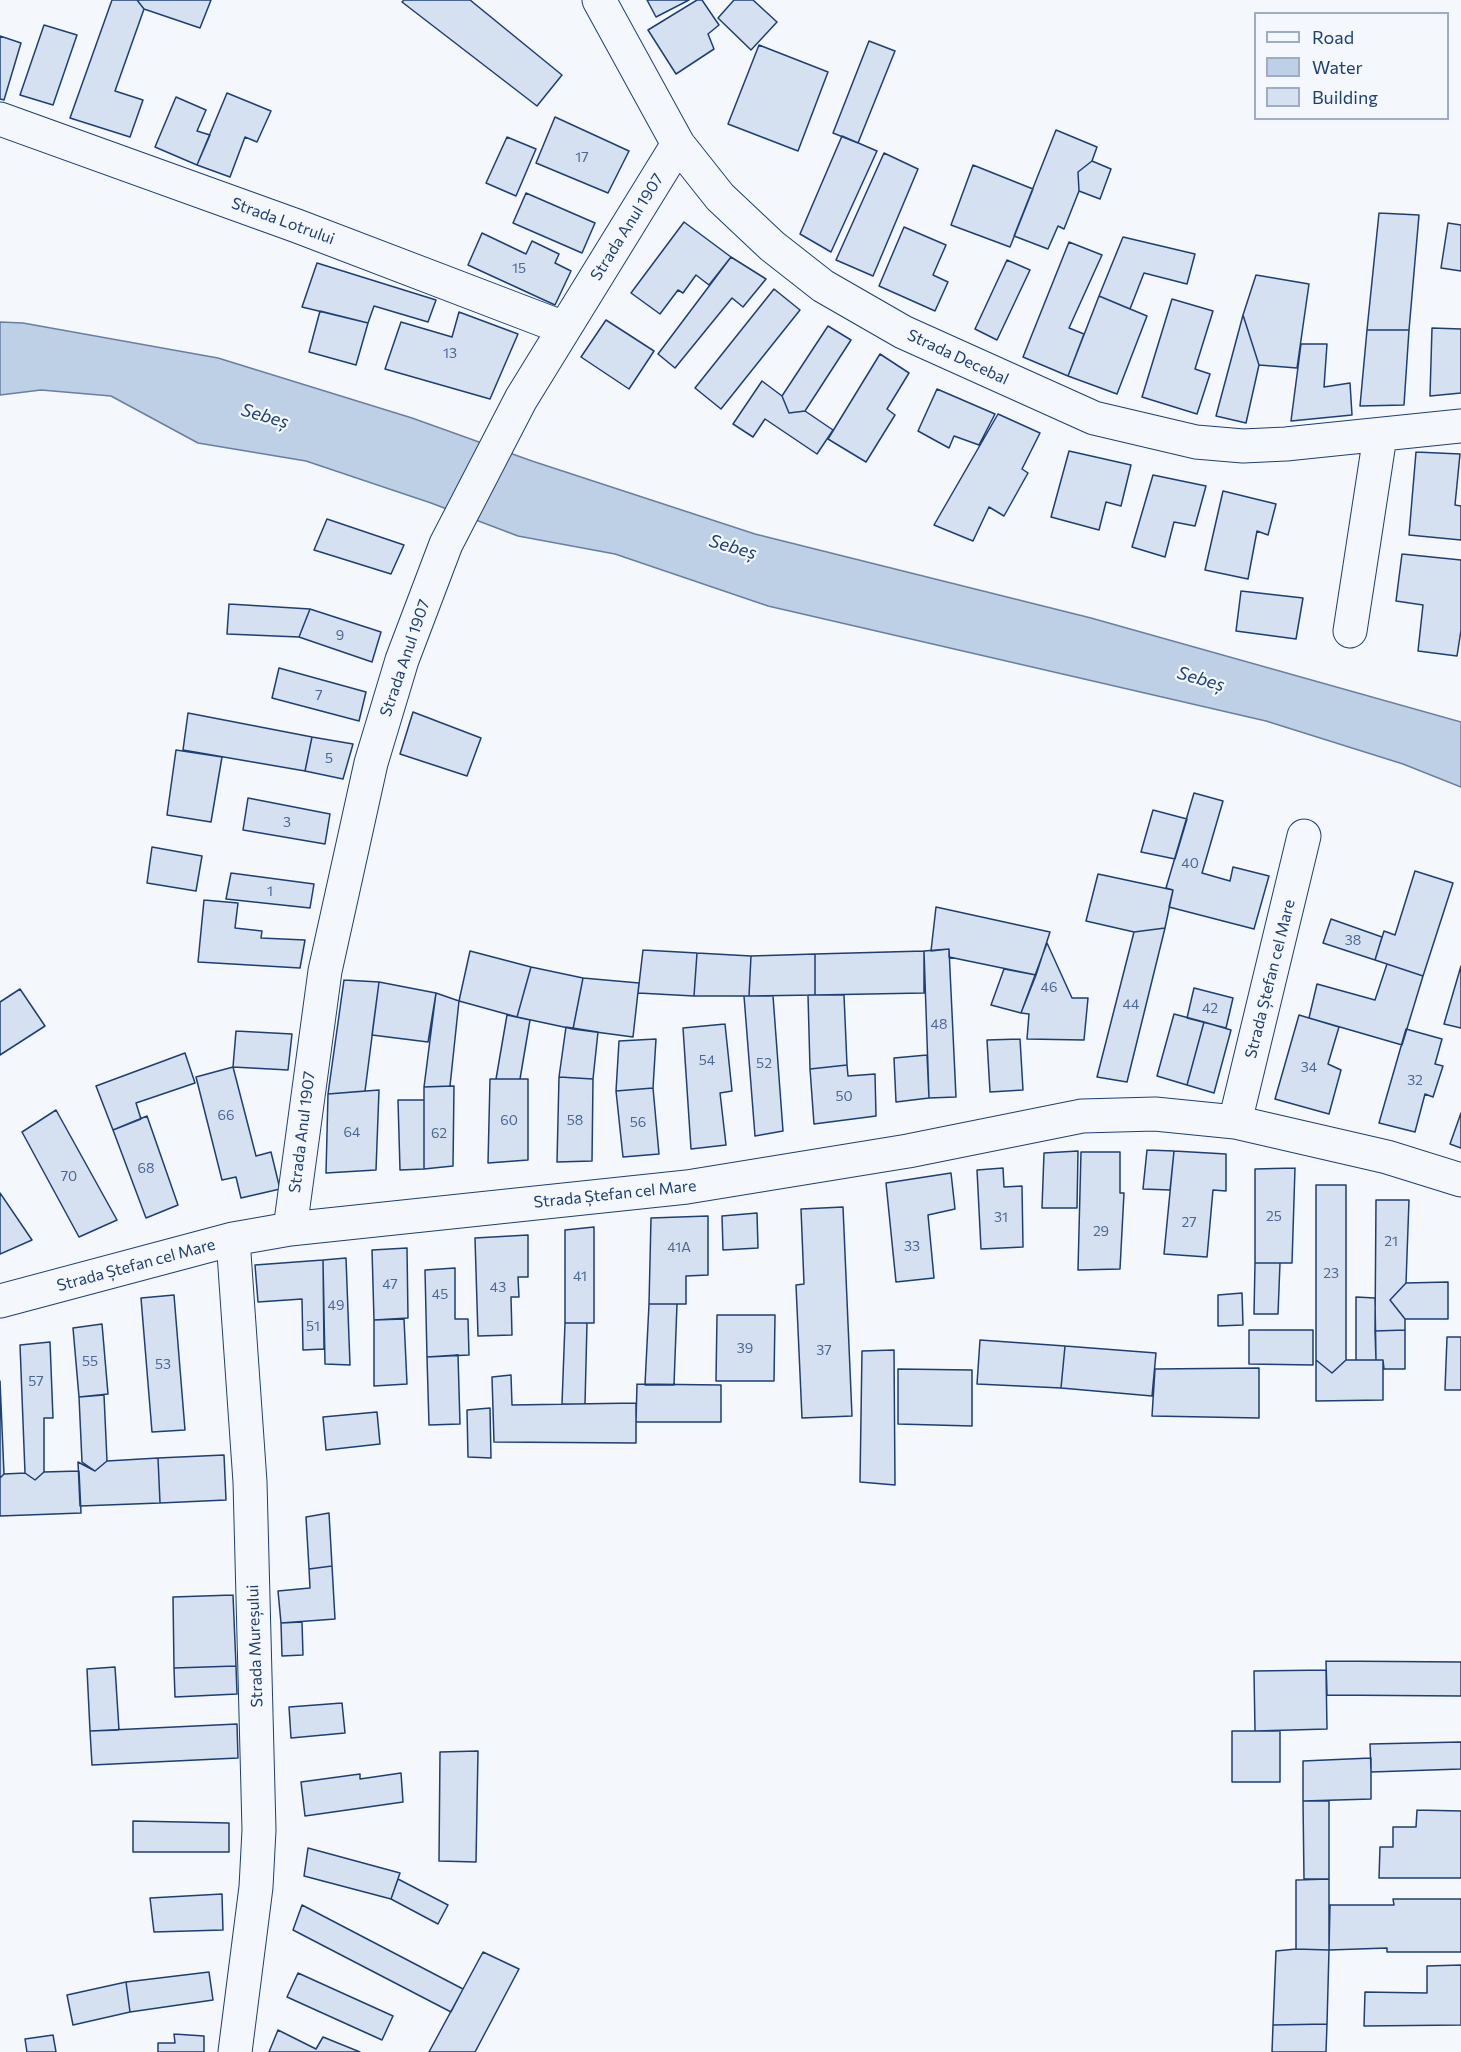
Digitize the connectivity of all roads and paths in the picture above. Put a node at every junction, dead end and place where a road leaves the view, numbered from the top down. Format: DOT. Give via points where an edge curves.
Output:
graph roads {
  1 [pos="599,0"];
  2 [pos="0,119"];
  3 [pos="678,144"];
  4 [pos="564,328"];
  5 [pos="1461,426"];
  6 [pos="1380,436"];
  7 [pos="1350,631"];
  8 [pos="1304,836"];
  9 [pos="1234,1122"];
  10 [pos="1461,1180"];
  11 [pos="290,1228"];
  12 [pos="233,1239"];
  13 [pos="0,1301"];
  14 [pos="235,2052"];
  1 -- 3 [label="street, Strada Decebal"];
  2 -- 4 [label="street, Strada Lotrului"];
  3 -- 4 [label="street, Strada Anul 1907"];
  3 -- 6 [label="street, Strada Decebal" via="720,197 772,246 823,286 903,332 1094,418 1196,442 1242,446"];
  4 -- 11 [label="street, Strada Anul 1907" via="521,399 446,544 399,670 371,764 323,982"];
  5 -- 6 [label="street, Strada Decebal"];
  6 -- 7 [label="street"];
  8 -- 9 [label="street, Strada Ștefan cel Mare"];
  9 -- 10 [label="street, Strada Ștefan cel Mare" via="1387,1157"];
  9 -- 11 [label="street, Strada Ștefan cel Mare" via="1155,1114 1082,1116 908,1151 687,1187"];
  11 -- 12 [label="street, Strada Ștefan cel Mare"];
  12 -- 13 [label="street, Strada Ștefan cel Mare"];
  12 -- 14 [label="street, Strada Mureșului" via="250,1482 259,1830 256,1887"];
}
